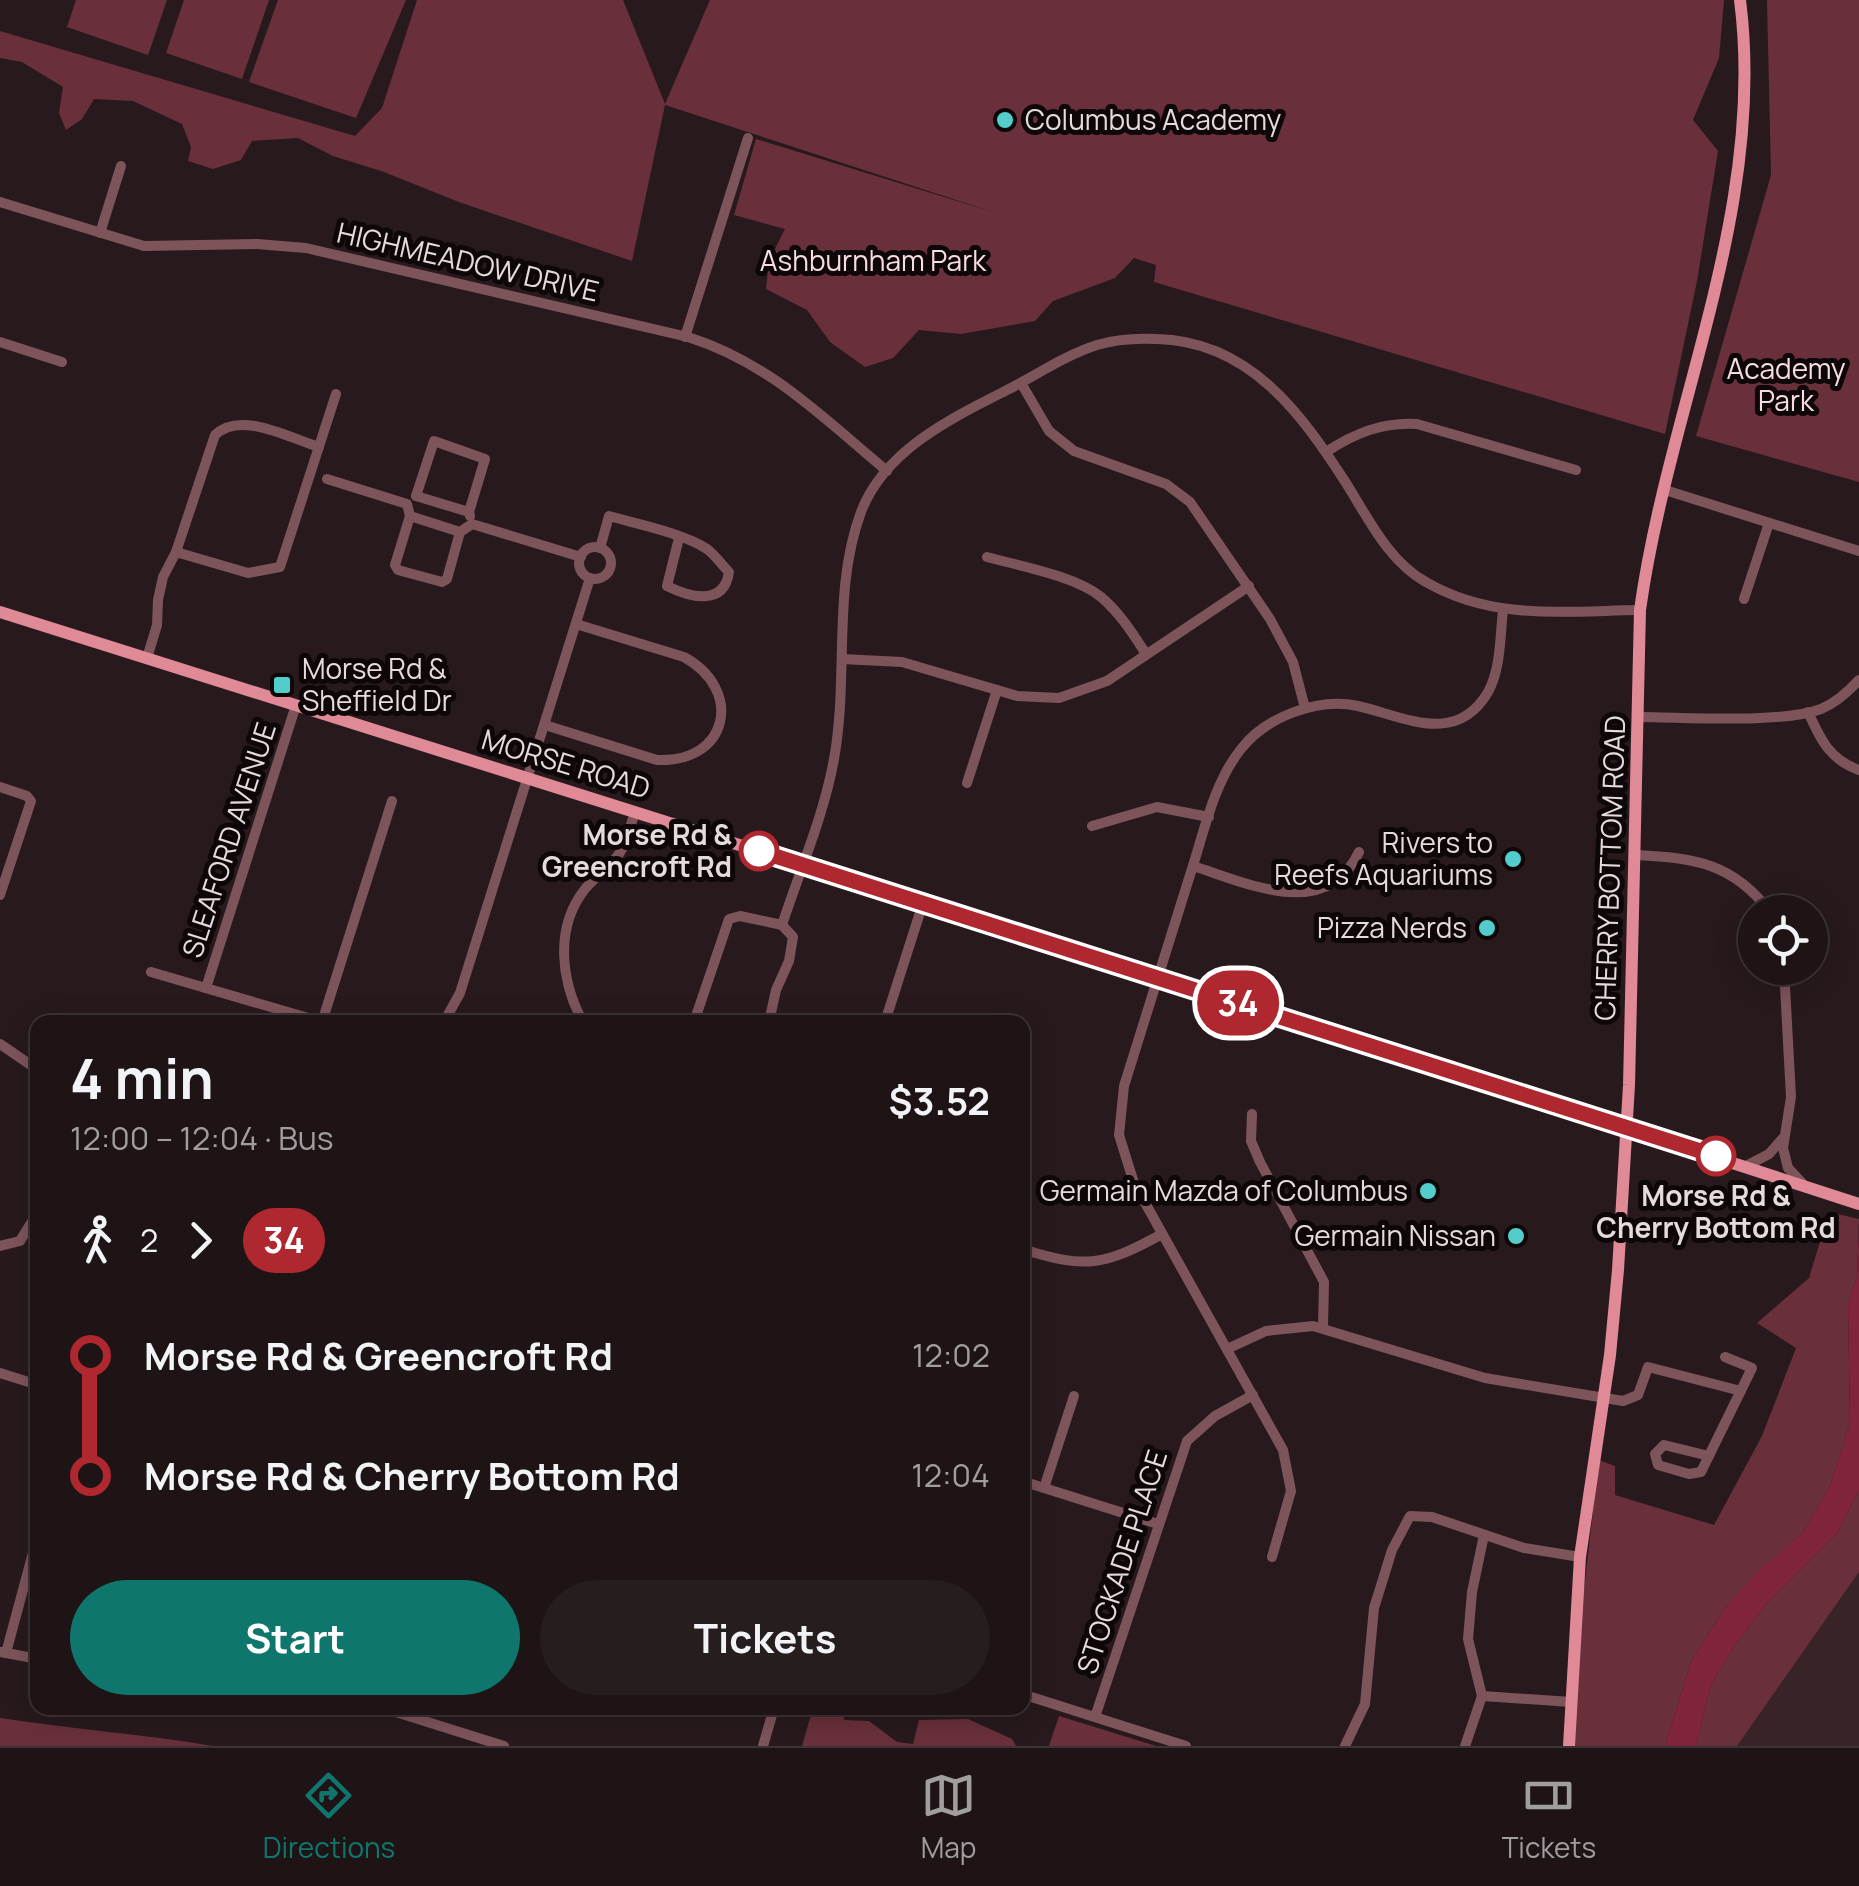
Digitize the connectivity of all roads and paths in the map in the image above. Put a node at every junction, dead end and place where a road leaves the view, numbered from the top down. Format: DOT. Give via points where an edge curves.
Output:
graph roads {
  1 [pos="1740,0"];
  2 [pos="748,138"];
  3 [pos="121,166"];
  4 [pos="0,202"];
  5 [pos="100,233"];
  6 [pos="685,337"];
  7 [pos="0,342"];
  8 [pos="62,362"];
  9 [pos="1020,383"];
  10 [pos="336,394"];
  11 [pos="317,452"];
  12 [pos="1326,452"];
  13 [pos="1576,470"];
  14 [pos="887,471"];
  15 [pos="327,479"];
  16 [pos="307,490"];
  17 [pos="1665,490"];
  18 [pos="411,505"];
  19 [pos="468,512"];
  20 [pos="1769,523"];
  21 [pos="472,524"];
  22 [pos="460,532"];
  23 [pos="679,538"];
  24 [pos="600,548"];
  25 [pos="176,552"];
  26 [pos="1859,552"];
  27 [pos="987,556"];
  28 [pos="581,557"];
  29 [pos="590,578"];
  30 [pos="1249,586"];
  31 [pos="1744,600"];
  32 [pos="1503,610"];
  33 [pos="1640,610"];
  34 [pos="0,612"];
  35 [pos="576,624"];
  36 [pos="1146,654"];
  37 [pos="147,658"];
  38 [pos="842,658"];
  39 [pos="1859,680"];
  40 [pos="997,690"];
  41 [pos="296,705"];
  42 [pos="1305,708"];
  43 [pos="1808,712"];
  44 [pos="1639,717"];
  45 [pos="545,725"];
  46 [pos="1859,770"];
  47 [pos="527,778"];
  48 [pos="967,783"];
  49 [pos="0,787"];
  50 [pos="392,802"];
  51 [pos="635,812"];
  52 [pos="1208,817"];
  53 [pos="1092,826"];
  54 [pos="0,850"];
  55 [pos="1359,852"];
  56 [pos="12,854"];
  57 [pos="1636,855"];
  58 [pos="802,864"];
  59 [pos="1194,866"];
  60 [pos="1,890"];
  61 [pos="1756,895"];
  62 [pos="923,903"];
  63 [pos="782,925"];
  64 [pos="151,972"];
  65 [pos="1158,977"];
  66 [pos="1785,985"];
  67 [pos="206,988"];
  68 [pos="298,1015"];
  69 [pos="324,1015"];
  70 [pos="448,1015"];
  71 [pos="580,1015"];
  72 [pos="697,1015"];
  73 [pos="771,1015"];
  74 [pos="887,1015"];
  75 [pos="0,1044"];
  76 [pos="30,1065"];
  77 [pos="1252,1114"];
  78 [pos="1626,1128"];
  79 [pos="1783,1137"];
  80 [pos="1746,1166"];
  81 [pos="1804,1184"];
  82 [pos="1853,1202"];
  83 [pos="30,1227"];
  84 [pos="1162,1234"];
  85 [pos="0,1246"];
  86 [pos="1030,1250"];
  87 [pos="1322,1328"];
  88 [pos="1227,1349"];
  89 [pos="1725,1357"];
  90 [pos="0,1373"];
  91 [pos="30,1382"];
  92 [pos="1741,1391"];
  93 [pos="1252,1395"];
  94 [pos="1074,1396"];
  95 [pos="1602,1398"];
  96 [pos="1709,1456"];
  97 [pos="1030,1484"];
  98 [pos="1044,1488"];
  99 [pos="1158,1524"];
  100 [pos="1484,1536"];
  101 [pos="1272,1557"];
  102 [pos="1580,1557"];
  103 [pos="30,1561"];
  104 [pos="3,1653"];
  105 [pos="30,1658"];
  106 [pos="1482,1696"];
  107 [pos="1030,1697"];
  108 [pos="1571,1702"];
  109 [pos="426,1715"];
  110 [pos="772,1715"];
  111 [pos="1095,1717"];
  112 [pos="504,1746"];
  113 [pos="764,1746"];
  114 [pos="1186,1746"];
  115 [pos="1344,1746"];
  116 [pos="1465,1746"];
  117 [pos="1569,1746"];
  1 -- 17 [label="main road, CHERRY BOTTOM ROAD" via="1746,110 1735,199"];
  2 -- 6 [label="street"];
  3 -- 5 [label="street"];
  4 -- 5 [label="street, HIGHMEADOW DRIVE"];
  5 -- 6 [label="street, HIGHMEADOW DRIVE" via="144,246 306,248"];
  6 -- 14 [label="street, HIGHMEADOW DRIVE" via="762,369"];
  7 -- 8 [label="street"];
  9 -- 12 [label="street" via="1112,342 1192,343 1264,380"];
  9 -- 14 [label="street" via="947,420"];
  9 -- 30 [label="street" via="1060,442 1166,484 1190,502"];
  10 -- 11 [label="street"];
  11 -- 15 [label="street"];
  11 -- 16 [label="street"];
  11 -- 25 [label="street" via="252,426 222,428 210,444"];
  12 -- 13 [label="street" via="1372,428 1407,423"];
  12 -- 32 [label="street" via="1400,561 1456,597"];
  14 -- 38 [label="street" via="862,508 846,563"];
  15 -- 16 [label="street"];
  15 -- 18 [label="street"];
  16 -- 25 [label="street" via="280,567 248,573"];
  17 -- 20 [label="street"];
  17 -- 33 [label="main road, CHERRY BOTTOM ROAD"];
  18 -- 19 [label="street"];
  18 -- 19 [label="street" via="434,442 485,458"];
  18 -- 22 [label="street"];
  18 -- 22 [label="street" via="398,570 447,579"];
  19 -- 21 [label="street"];
  20 -- 26 [label="street"];
  20 -- 31 [label="street"];
  21 -- 22 [label="street"];
  21 -- 28 [label="street"];
  23 -- 23 [label="street" via="706,549 728,572 715,595 702,599 667,586"];
  23 -- 24 [label="street" via="609,516"];
  24 -- 28 [label="street"];
  24 -- 29 [label="street" via="610,568"];
  25 -- 37 [label="street" via="163,576"];
  27 -- 36 [label="street" via="1100,596"];
  28 -- 29 [label="street"];
  29 -- 35 [label="street"];
  30 -- 36 [label="street"];
  30 -- 42 [label="street" via="1293,662"];
  32 -- 33 [label="street"];
  32 -- 42 [label="street" via="1489,690 1462,716 1422,724 1357,705"];
  33 -- 44 [label="main road, CHERRY BOTTOM ROAD"];
  34 -- 37 [label="main road, MORSE ROAD"];
  35 -- 45 [label="street"];
  35 -- 45 [label="street" via="698,665 722,706 722,724 714,739 673,760"];
  36 -- 40 [label="street" via="1107,681 1060,698"];
  37 -- 41 [label="main road, MORSE ROAD"];
  38 -- 40 [label="street" via="902,662"];
  38 -- 58 [label="street" via="834,760"];
  39 -- 43 [label="street" via="1834,702"];
  40 -- 48 [label="street"];
  41 -- 47 [label="main road, MORSE ROAD"];
  41 -- 67 [label="street, SLEAFORD AVENUE"];
  42 -- 52 [label="street" via="1242,747"];
  43 -- 44 [label="street"];
  43 -- 46 [label="street" via="1826,750"];
  44 -- 57 [label="main road, CHERRY BOTTOM ROAD"];
  45 -- 47 [label="street"];
  47 -- 51 [label="main road, MORSE ROAD"];
  47 -- 70 [label="street"];
  49 -- 56 [label="street" via="31,801"];
  50 -- 69 [label="street"];
  51 -- 58 [label="main road, MORSE ROAD"];
  51 -- 71 [label="street" via="623,848 581,895 567,927 564,970"];
  52 -- 53 [label="street" via="1157,807"];
  52 -- 59 [label="street"];
  54 -- 56 [label="street"];
  55 -- 59 [label="street" via="1342,876 1310,893 1278,892"];
  56 -- 60 [label="street"];
  57 -- 61 [label="street" via="1690,859 1727,872"];
  57 -- 78 [label="main road, CHERRY BOTTOM ROAD"];
  58 -- 62 [label="main road, MORSE ROAD"];
  58 -- 63 [label="street"];
  59 -- 65 [label="street"];
  62 -- 65 [label="main road, MORSE ROAD"];
  62 -- 74 [label="street"];
  63 -- 72 [label="street" via="728,919"];
  63 -- 73 [label="street" via="793,937 790,961"];
  64 -- 67 [label="street"];
  65 -- 78 [label="main road, MORSE ROAD"];
  65 -- 84 [label="street" via="1124,1086 1119,1136 1134,1183"];
  66 -- 79 [label="street" via="1792,1097"];
  67 -- 68 [label="street"];
  75 -- 76 [label="street"];
  77 -- 87 [label="street" via="1255,1152 1324,1282"];
  78 -- 80 [label="main road, MORSE ROAD"];
  78 -- 95 [label="main road, CHERRY BOTTOM ROAD" via="1617,1293"];
  79 -- 80 [label="street"];
  79 -- 81 [label="street" via="1788,1168"];
  80 -- 81 [label="main road, MORSE ROAD"];
  81 -- 82 [label="main road, MORSE ROAD"];
  83 -- 85 [label="street" via="20,1241"];
  84 -- 86 [label="street" via="1127,1254 1089,1264"];
  84 -- 88 [label="street"];
  87 -- 88 [label="street" via="1266,1331"];
  87 -- 95 [label="street" via="1485,1378"];
  88 -- 93 [label="street"];
  89 -- 92 [label="street" via="1752,1368"];
  90 -- 91 [label="street"];
  92 -- 95 [label="street" via="1648,1367 1631,1400"];
  92 -- 96 [label="street"];
  93 -- 99 [label="street, STOCKADE PLACE" via="1187,1440"];
  93 -- 101 [label="street" via="1283,1450 1291,1491"];
  94 -- 98 [label="street"];
  95 -- 102 [label="main road, CHERRY BOTTOM ROAD"];
  96 -- 96 [label="street" via="1695,1474 1658,1465 1655,1454 1664,1445"];
  97 -- 98 [label="street"];
  98 -- 99 [label="street"];
  99 -- 111 [label="street, STOCKADE PLACE"];
  100 -- 102 [label="street"];
  100 -- 106 [label="street" via="1468,1640"];
  100 -- 115 [label="street" via="1410,1516 1374,1608 1365,1704"];
  102 -- 108 [label="main road, CHERRY BOTTOM ROAD"];
  103 -- 104 [label="street"];
  104 -- 105 [label="street"];
  106 -- 108 [label="street"];
  106 -- 116 [label="street"];
  107 -- 111 [label="street"];
  108 -- 117 [label="main road, CHERRY BOTTOM ROAD"];
  109 -- 112 [label="street"];
  110 -- 113 [label="street"];
  111 -- 114 [label="street"];
}
